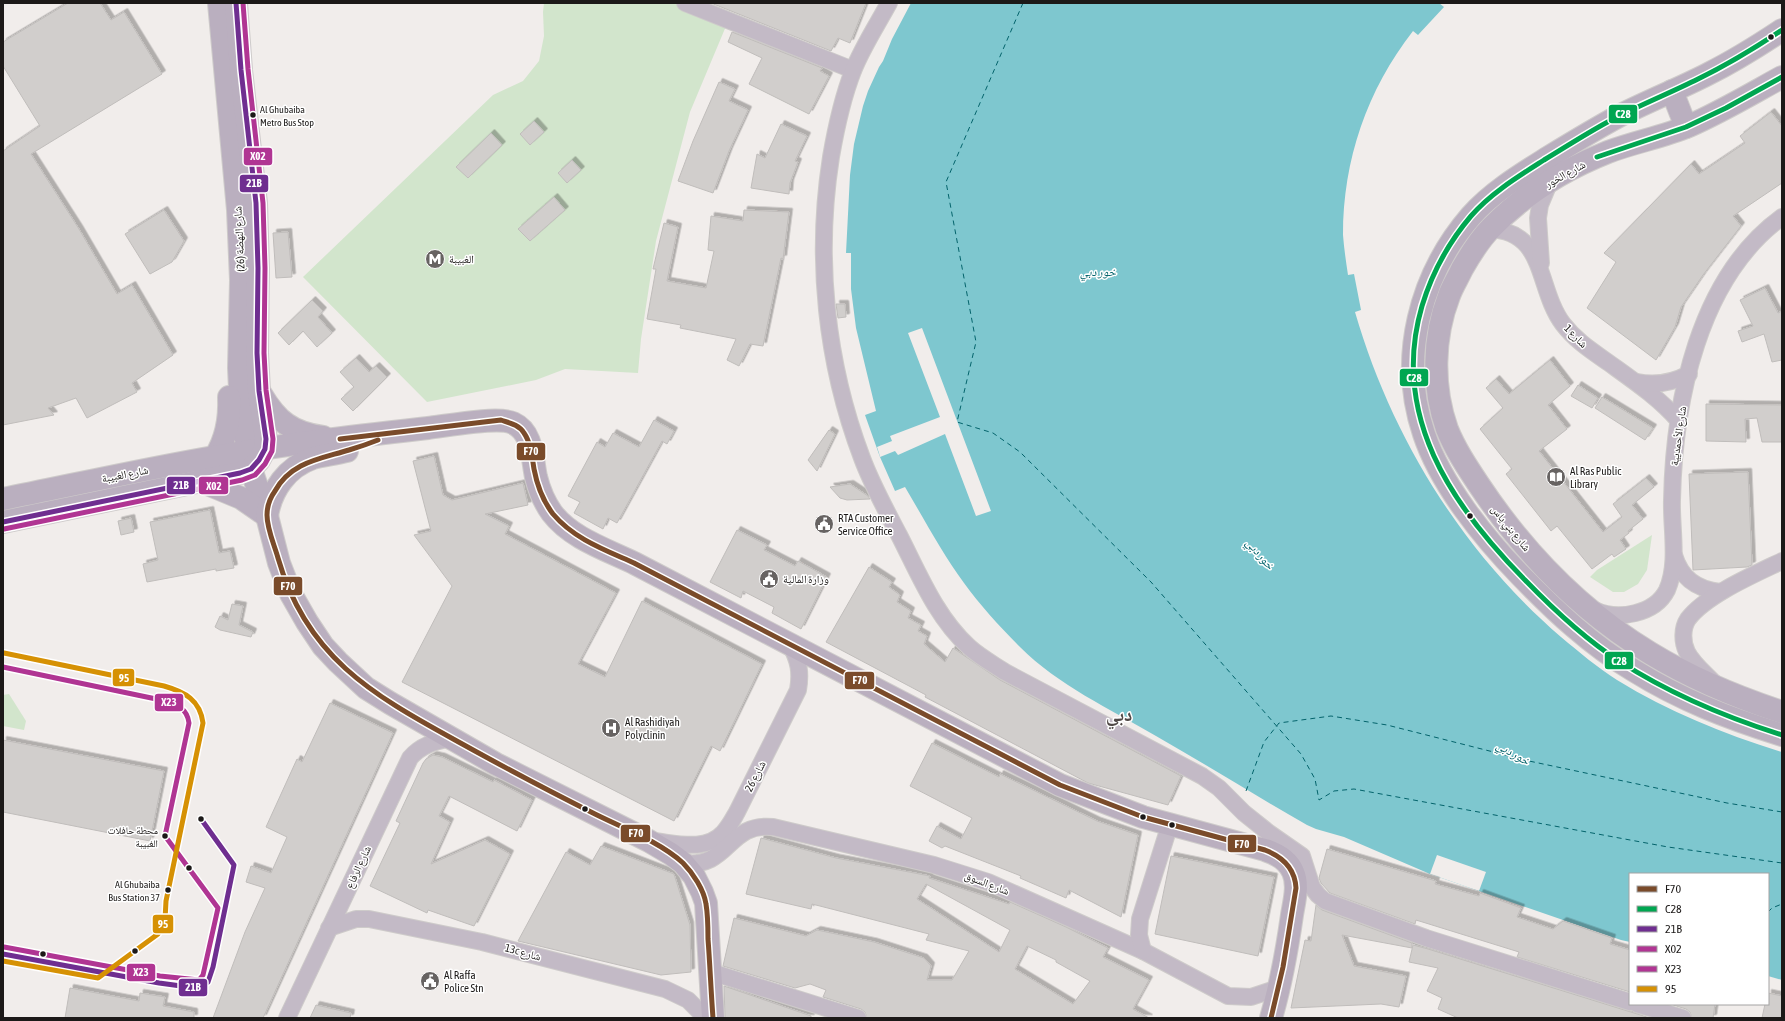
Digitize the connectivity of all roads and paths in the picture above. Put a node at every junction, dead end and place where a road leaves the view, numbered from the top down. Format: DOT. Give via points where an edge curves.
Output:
graph roads {
  1 [pos="219,3"];
  2 [pos="236,3"];
  3 [pos="243,3"];
  4 [pos="686,3"];
  5 [pos="889,3"];
  6 [pos="1782,30"];
  7 [pos="241,70"];
  8 [pos="853,70"];
  9 [pos="1782,77"];
  10 [pos="1672,91"];
  11 [pos="1686,127"];
  12 [pos="1550,181"];
  13 [pos="1782,217"];
  14 [pos="1489,229"];
  15 [pos="1540,270"];
  16 [pos="240,347"];
  17 [pos="1689,374"];
  18 [pos="1636,382"];
  19 [pos="260,391"];
  20 [pos="1679,421"];
  21 [pos="394,432"];
  22 [pos="340,439"];
  23 [pos="215,456"];
  24 [pos="254,456"];
  25 [pos="200,481"];
  26 [pos="3,499"];
  27 [pos="267,516"];
  28 [pos="3,522"];
  29 [pos="1673,554"];
  30 [pos="1782,561"];
  31 [pos="1720,592"];
  32 [pos="1584,605"];
  33 [pos="790,646"];
  34 [pos="1719,688"];
  35 [pos="1782,712"];
  36 [pos="1782,734"];
  37 [pos="451,738"];
  38 [pos="1170,824"];
  39 [pos="649,841"];
  40 [pos="683,863"];
  41 [pos="330,928"];
  42 [pos="1143,950"];
  43 [pos="710,972"];
  44 [pos="1281,983"];
  45 [pos="1629,1002"];
  46 [pos="1641,1005"];
  47 [pos="287,1018"];
  48 [pos="706,1018"];
  49 [pos="712,1018"];
  50 [pos="858,1018"];
  51 [pos="1271,1018"];
  52 [pos="1683,1018"];
  1 -- 16 [label="street, شارع النهضة (26)" via="238,210"];
  2 -- 7 [label="street, شارع النهضة (26)"];
  3 -- 7 [label="street" via="246,36"];
  4 -- 8 [label="street"];
  5 -- 8 [label="street"];
  6 -- 10 [label="street" via="1729,63"];
  7 -- 19 [label="street, شارع النهضة (26)" via="258,238 257,353"];
  8 -- 45 [label="street" via="836,130 828,180 824,233 826,312 842,394 863,459 928,593 953,630 986,660 1005,672 1215,785 1244,813 1302,856 1312,886 1325,901 1426,938"];
  9 -- 11 [label="street, شارع الخور"];
  10 -- 11 [label="street"];
  10 -- 36 [label="street" via="1619,117 1525,172 1473,213 1452,239 1422,300 1415,333 1413,360 1416,401 1424,433 1437,464 1467,513 1503,558 1542,599 1585,637 1632,670 1682,698 1734,720"];
  11 -- 12 [label="street, شارع الخور" via="1608,152"];
  12 -- 14 [label="street, شارع الخور" via="1520,201"];
  12 -- 15 [label="street, شارع 1" via="1540,205 1538,218"];
  13 -- 17 [label="street, شارع الأحمديية" via="1744,254 1718,290 1701,331"];
  14 -- 15 [label="street, شارع 1" via="1501,229 1523,240 1531,248"];
  14 -- 32 [label="street, شارع بني ياس" via="1470,254 1449,294 1441,320 1436,356 1438,392 1443,414 1463,461 1490,502 1549,572"];
  15 -- 18 [label="street, شارع 1" via="1555,310 1573,335 1584,346"];
  16 -- 23 [label="street" via="230,382 227,430"];
  16 -- 24 [label="street, شارع النهضة (26)" via="241,403"];
  17 -- 18 [label="street, شارع 1" via="1660,384"];
  17 -- 20 [label="street, شارع الأحمديية"];
  18 -- 20 [label="street, شارع 1" via="1658,399"];
  19 -- 22 [label="street" via="271,410 288,426 307,434"];
  19 -- 24 [label="street, شارع النهضة (26)" via="266,439"];
  20 -- 29 [label="street, شارع الأحمديية" via="1672,493"];
  21 -- 22 [label="street"];
  21 -- 27 [label="street" via="360,447 314,458 296,467 276,489"];
  21 -- 33 [label="street" via="501,420 513,423 526,434 540,490 551,512 569,530"];
  22 -- 24 [label="street"];
  23 -- 24 [label="street, شارع الغبيبة"];
  23 -- 26 [label="street, شارع الغبيبة"];
  24 -- 25 [label="street, شارع الغبيبة" via="240,473"];
  24 -- 27 [label="street, شارع النهضة (26)"];
  25 -- 27 [label="street" via="241,498"];
  25 -- 28 [label="street, شارع الغبيبة"];
  27 -- 37 [label="street, شارع النهضة (26)" via="284,578 307,622 324,646 366,688"];
  29 -- 31 [label="street" via="1682,573 1690,581 1709,591"];
  29 -- 32 [label="street, شارع الأحمديية" via="1672,572 1666,590 1645,610 1620,617 1601,613"];
  30 -- 31 [label="street"];
  31 -- 34 [label="street" via="1687,620 1684,630 1687,652"];
  32 -- 34 [label="street, شارع بني ياس" via="1648,652 1683,672"];
  33 -- 38 [label="street" via="1060,785 1122,810"];
  33 -- 39 [label="street, شارع 26" via="798,663 798,690 728,826 716,839 698,845"];
  34 -- 35 [label="street, شارع بني ياس"];
  37 -- 39 [label="street, شارع النهضة (26)" via="560,797"];
  37 -- 41 [label="street, شارع الرفاع" via="422,747 410,758"];
  38 -- 42 [label="street" via="1140,919 1139,935"];
  38 -- 44 [label="street" via="1274,853 1285,861 1293,872 1296,890"];
  39 -- 40 [label="street, شارع النهضة (26)"];
  40 -- 42 [label="street, شارع السوق" via="708,861 716,857 743,832 763,826 773,827 961,873 1014,893"];
  40 -- 43 [label="street, شارع النهضة (26)" via="694,876 706,903"];
  41 -- 47 [label="street, شارع الرفاع"];
  41 -- 48 [label="street, 13c شارع" via="356,919 370,919 482,942 665,989 688,1000"];
  42 -- 44 [label="street, شارع السوق" via="1228,996 1240,998 1262,995"];
  43 -- 49 [label="street, شارع النهضة (26)"];
  43 -- 50 [label="street"];
  44 -- 51 [label="street"];
  46 -- 52 [label="street"];
}
